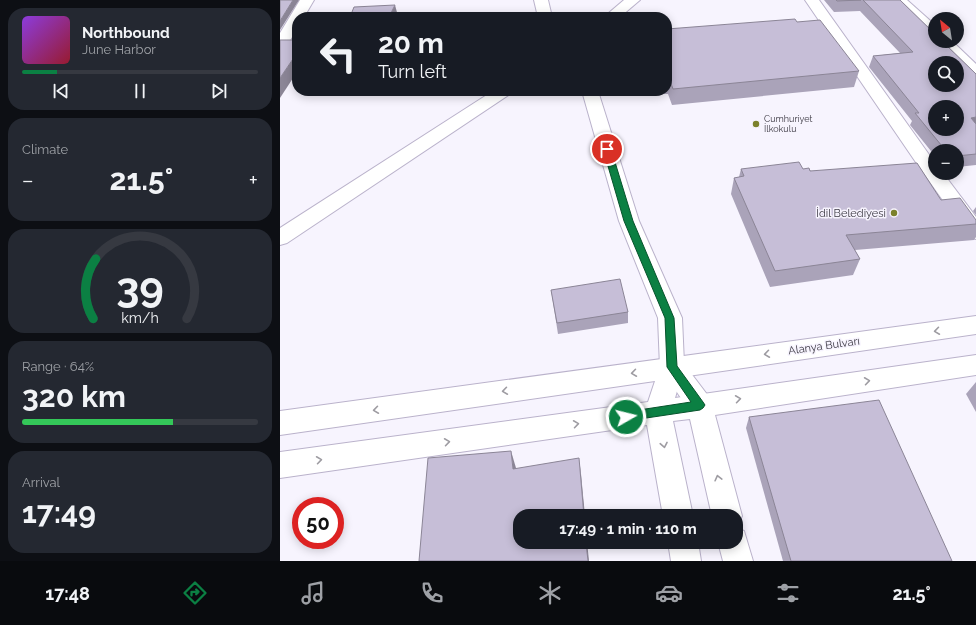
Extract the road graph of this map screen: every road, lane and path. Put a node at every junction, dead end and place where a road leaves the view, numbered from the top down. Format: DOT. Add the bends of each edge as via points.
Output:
graph roads {
  1 [pos="307,0"];
  2 [pos="541,0"];
  3 [pos="633,0"];
  4 [pos="812,0"];
  5 [pos="899,0"];
  6 [pos="300,12"];
  7 [pos="545,12"];
  8 [pos="617,12"];
  9 [pos="928,27"];
  10 [pos="292,28"];
  11 [pos="287,39"];
  12 [pos="951,48"];
  13 [pos="956,53"];
  14 [pos="976,53"];
  15 [pos="976,72"];
  16 [pos="496,96"];
  17 [pos="592,96"];
  18 [pos="976,232"];
  19 [pos="280,238"];
  20 [pos="976,325"];
  21 [pos="976,365"];
  22 [pos="672,367"];
  23 [pos="700,405"];
  24 [pos="658,412"];
  25 [pos="280,423"];
  26 [pos="280,465"];
  27 [pos="677,509"];
  28 [pos="725,509"];
  29 [pos="684,549"];
  30 [pos="735,549"];
  31 [pos="686,561"];
  32 [pos="738,561"];
  1 -- 6 [label="street"];
  2 -- 7 [label="street"];
  3 -- 8 [label="street"];
  4 -- 18 [label="street"];
  5 -- 9 [label="street"];
  10 -- 11 [label="street"];
  12 -- 13 [label="street"];
  13 -- 14 [label="street"];
  13 -- 15 [label="street"];
  16 -- 19 [label="street"];
  17 -- 22 [label="street" via="629,221 670,318"];
  20 -- 22 [label="street, Alanya Bulvarı, one-way"];
  23 -- 21 [label="street, one-way"];
  22 -- 23 [label="street"];
  22 -- 24 [label="street"];
  22 -- 25 [label="street, Alanya Bulvarı, one-way"];
  23 -- 24 [label="street"];
  28 -- 23 [label="street, one-way"];
  26 -- 24 [label="street, one-way"];
  24 -- 27 [label="street, one-way"];
  29 -- 31 [label="street"];
  30 -- 32 [label="street"];
}
